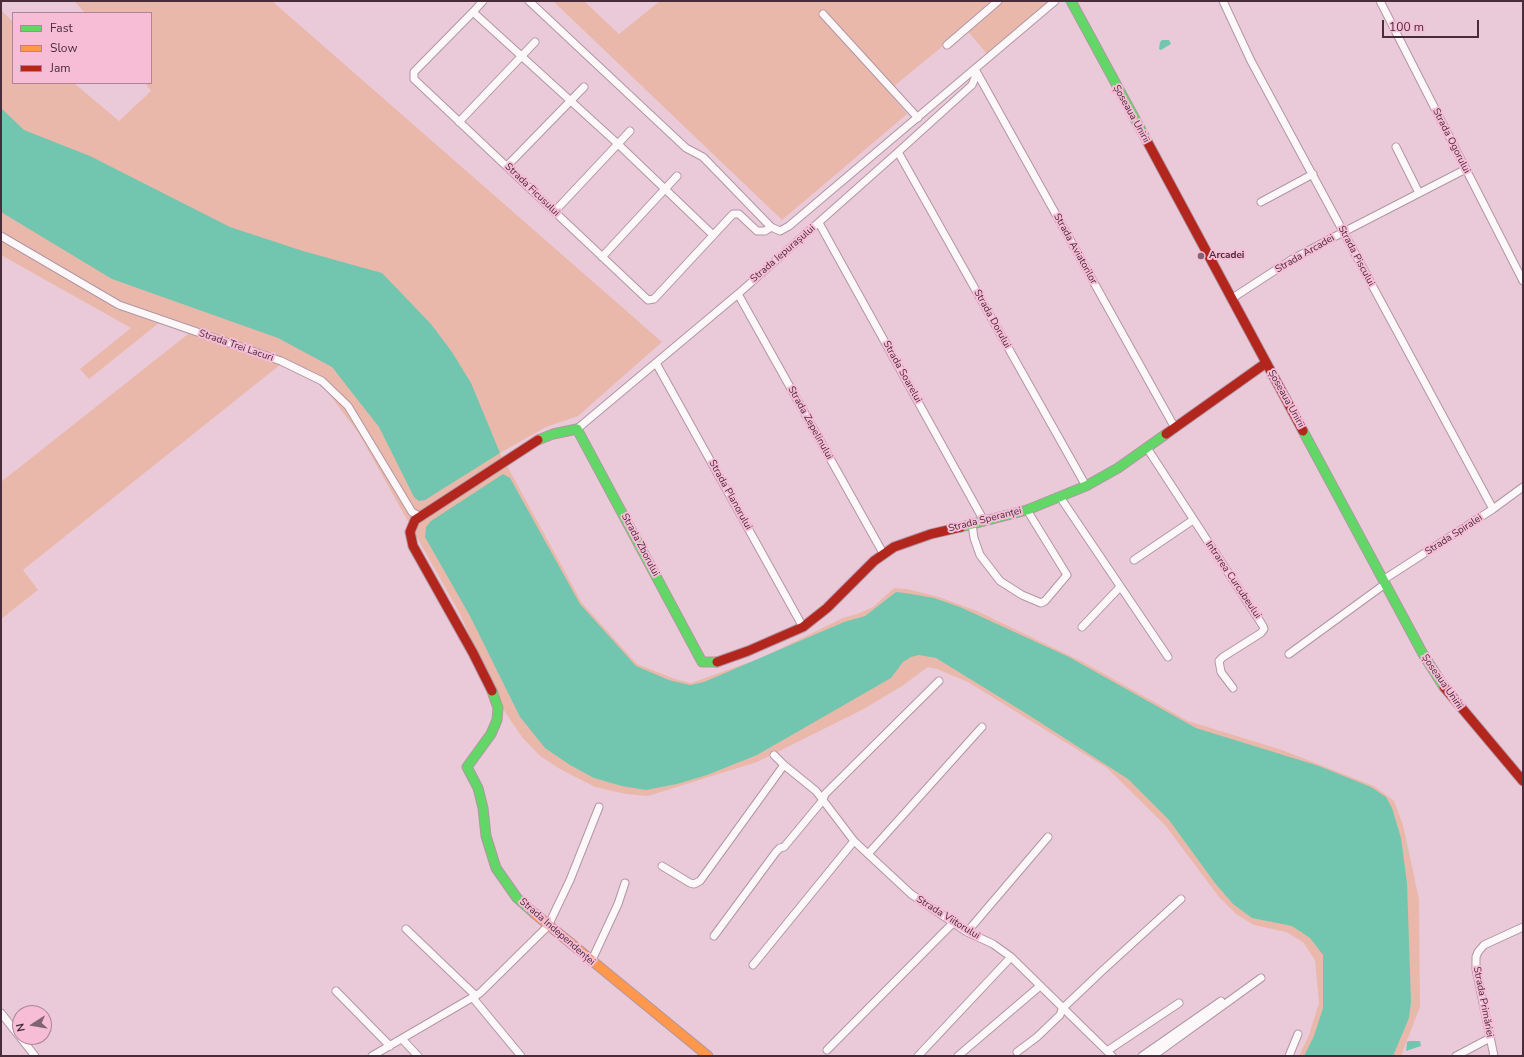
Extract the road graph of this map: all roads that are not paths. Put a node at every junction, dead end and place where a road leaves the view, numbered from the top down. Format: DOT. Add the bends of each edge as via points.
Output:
graph roads {
  1 [pos="483,1"];
  2 [pos="528,1"];
  3 [pos="998,1"];
  4 [pos="1055,1"];
  5 [pos="1071,1"];
  6 [pos="1223,1"];
  7 [pos="1380,1"];
  8 [pos="473,12"];
  9 [pos="822,14"];
  10 [pos="535,42"];
  11 [pos="947,45"];
  12 [pos="521,55"];
  13 [pos="975,70"];
  14 [pos="584,87"];
  15 [pos="571,100"];
  16 [pos="918,118"];
  17 [pos="459,122"];
  18 [pos="630,131"];
  19 [pos="618,144"];
  20 [pos="1396,147"];
  21 [pos="898,152"];
  22 [pos="507,166"];
  23 [pos="1466,169"];
  24 [pos="1313,174"];
  25 [pos="677,176"];
  26 [pos="665,190"];
  27 [pos="1419,193"];
  28 [pos="1261,202"];
  29 [pos="555,211"];
  30 [pos="820,223"];
  31 [pos="773,229"];
  32 [pos="1343,232"];
  33 [pos="713,235"];
  34 [pos="1,236"];
  35 [pos="602,257"];
  36 [pos="1523,281"];
  37 [pos="738,294"];
  38 [pos="1231,298"];
  39 [pos="656,363"];
  40 [pos="1266,363"];
  41 [pos="1175,428"];
  42 [pos="577,429"];
  43 [pos="1147,448"];
  44 [pos="1086,486"];
  45 [pos="1523,487"];
  46 [pos="1060,497"];
  47 [pos="1493,509"];
  48 [pos="1027,510"];
  49 [pos="419,516"];
  50 [pos="1193,520"];
  51 [pos="984,521"];
  52 [pos="972,524"];
  53 [pos="883,553"];
  54 [pos="1134,560"];
  55 [pos="1384,582"];
  56 [pos="1120,587"];
  57 [pos="1082,626"];
  58 [pos="803,627"];
  59 [pos="1289,654"];
  60 [pos="1168,657"];
  61 [pos="702,662"];
  62 [pos="939,681"];
  63 [pos="1233,688"];
  64 [pos="982,727"];
  65 [pos="774,755"];
  66 [pos="784,766"];
  67 [pos="1523,781"];
  68 [pos="823,800"];
  69 [pos="599,807"];
  70 [pos="1048,837"];
  71 [pos="854,841"];
  72 [pos="868,854"];
  73 [pos="662,866"];
  74 [pos="625,883"];
  75 [pos="1181,899"];
  76 [pos="953,923"];
  77 [pos="548,926"];
  78 [pos="1523,927"];
  79 [pos="406,929"];
  80 [pos="967,932"];
  81 [pos="714,936"];
  82 [pos="1011,957"];
  83 [pos="591,962"];
  84 [pos="753,965"];
  85 [pos="1261,978"];
  86 [pos="1040,986"];
  87 [pos="336,991"];
  88 [pos="475,997"];
  89 [pos="1221,1001"];
  90 [pos="1179,1003"];
  91 [pos="1062,1009"];
  92 [pos="1,1013"];
  93 [pos="1298,1034"];
  94 [pos="1490,1038"];
  95 [pos="402,1039"];
  96 [pos="390,1046"];
  97 [pos="827,1050"];
  98 [pos="1017,1052"];
  99 [pos="1109,1053"];
  100 [pos="35,1056"];
  101 [pos="372,1056"];
  102 [pos="418,1056"];
  103 [pos="521,1056"];
  104 [pos="708,1056"];
  105 [pos="918,1056"];
  106 [pos="958,1056"];
  107 [pos="1142,1056"];
  108 [pos="1154,1056"];
  109 [pos="1289,1056"];
  110 [pos="1456,1056"];
  111 [pos="1494,1056"];
  1 -- 8 [label="street, Strada Ficusului"];
  2 -- 31 [label="street" via="686,148 703,157"];
  3 -- 11 [label="street"];
  4 -- 13 [label="street, Strada Iepurașului"];
  5 -- 38 [label="street, Șoseaua Unirii"];
  6 -- 24 [label="street, Strada Piscului" via="1251,61"];
  7 -- 23 [label="street, Strada Ogorului"];
  8 -- 12 [label="street"];
  8 -- 17 [label="street, Strada Ficusului" via="413,74 415,80"];
  9 -- 16 [label="street"];
  10 -- 12 [label="street"];
  12 -- 15 [label="street"];
  12 -- 17 [label="street"];
  13 -- 16 [label="street, Strada Iepurașului"];
  13 -- 21 [label="street, Strada Iepurașului" via="976,78 972,85"];
  13 -- 41 [label="street, Strada Aviatorilor"];
  14 -- 15 [label="street"];
  15 -- 19 [label="street"];
  15 -- 22 [label="street"];
  16 -- 31 [label="street, Strada Iepurașului" via="784,230"];
  17 -- 22 [label="street, Strada Ficusului"];
  18 -- 19 [label="street"];
  19 -- 26 [label="street"];
  19 -- 29 [label="street"];
  20 -- 27 [label="street"];
  21 -- 30 [label="street, Strada Iepurașului"];
  21 -- 44 [label="street, Strada Dorului"];
  22 -- 29 [label="street, Strada Ficusului"];
  23 -- 27 [label="street, Strada Arcadei"];
  23 -- 36 [label="street, Strada Ogorului"];
  24 -- 28 [label="street"];
  24 -- 32 [label="street, Strada Piscului"];
  25 -- 26 [label="street"];
  26 -- 33 [label="street"];
  26 -- 35 [label="street"];
  27 -- 32 [label="street, Strada Arcadei"];
  29 -- 35 [label="street, Strada Ficusului"];
  30 -- 37 [label="street, Strada Iepurașului"];
  30 -- 51 [label="street, Strada Soarelui"];
  31 -- 33 [label="street, Strada Ficusului" via="757,231 735,213"];
  32 -- 38 [label="street, Strada Arcadei" via="1291,260"];
  32 -- 47 [label="street, Strada Piscului"];
  33 -- 35 [label="street, Strada Ficusului" via="653,300 648,300"];
  34 -- 49 [label="street, Strada Trei Lacuri" via="119,305 281,361 322,382 348,406 412,512"];
  37 -- 39 [label="street, Strada Iepurașului"];
  37 -- 53 [label="street, Strada Zepelinului"];
  38 -- 40 [label="street, Șoseaua Unirii"];
  39 -- 42 [label="street, Strada Iepurașului"];
  39 -- 58 [label="street, Strada Planorului"];
  40 -- 41 [label="street, Strada Speranței"];
  40 -- 55 [label="street, Șoseaua Unirii"];
  41 -- 43 [label="street, Strada Speranței"];
  42 -- 49 [label="street" via="553,434 531,443"];
  42 -- 61 [label="street, Strada Zborului"];
  43 -- 44 [label="street, Strada Speranței"];
  43 -- 50 [label="street, Intrarea Curcubeului"];
  44 -- 46 [label="street, Strada Speranței"];
  45 -- 47 [label="street, Strada Spiralei"];
  46 -- 48 [label="street, Strada Speranței"];
  46 -- 56 [label="street"];
  47 -- 55 [label="street, Strada Spiralei"];
  48 -- 51 [label="street, Strada Speranței"];
  48 -- 52 [label="street" via="1067,575 1041,603 1000,581 980,555"];
  49 -- 77 [label="street, Strada Independenței" via="410,532 413,546 473,653 498,708 497,720 491,734 467,767 479,792 486,836 496,868 507,887"];
  50 -- 54 [label="street"];
  50 -- 63 [label="street, Intrarea Curcubeului" via="1264,629 1219,661 1221,672"];
  51 -- 52 [label="street, Strada Speranței"];
  52 -- 53 [label="street, Strada Speranței" via="906,542"];
  53 -- 58 [label="street, Strada Speranței" via="828,608"];
  55 -- 59 [label="street, Strada Spiralei"];
  55 -- 67 [label="street, Șoseaua Unirii" via="1441,683"];
  56 -- 57 [label="street"];
  56 -- 60 [label="street"];
  58 -- 61 [label="street, Strada Speranței" via="724,660"];
  62 -- 68 [label="street" via="825,794"];
  64 -- 72 [label="street"];
  65 -- 66 [label="street, Strada Viitorului"];
  66 -- 68 [label="street, Strada Viitorului" via="809,785"];
  66 -- 73 [label="street" via="700,881 690,883"];
  68 -- 71 [label="street, Strada Viitorului"];
  68 -- 81 [label="street" via="784,847 776,852"];
  69 -- 77 [label="street" via="570,880"];
  70 -- 80 [label="street"];
  71 -- 72 [label="street, Strada Viitorului"];
  71 -- 84 [label="street"];
  72 -- 76 [label="street, Strada Viitorului" via="911,894"];
  74 -- 83 [label="street"];
  75 -- 91 [label="street"];
  76 -- 80 [label="street, Strada Viitorului"];
  76 -- 97 [label="street"];
  77 -- 83 [label="street, Strada Independenței"];
  77 -- 88 [label="street"];
  78 -- 94 [label="street, Strada Primăriei" via="1484,945 1476,957"];
  79 -- 88 [label="street"];
  80 -- 82 [label="street, Strada Viitorului" via="1003,950"];
  82 -- 86 [label="street, Strada Viitorului"];
  82 -- 105 [label="street"];
  83 -- 104 [label="street, Strada Independenței"];
  85 -- 108 [label="street"];
  86 -- 91 [label="street, Strada Viitorului"];
  86 -- 106 [label="street"];
  87 -- 96 [label="street"];
  88 -- 95 [label="street"];
  88 -- 103 [label="street"];
  89 -- 107 [label="street"];
  90 -- 99 [label="street"];
  91 -- 98 [label="street" via="1060,1015 1037,1037"];
  91 -- 99 [label="street, Strada Viitorului"];
  92 -- 100 [label="street"];
  93 -- 109 [label="street"];
  94 -- 110 [label="street"];
  94 -- 111 [label="street, Strada Primăriei"];
  95 -- 96 [label="street"];
  95 -- 102 [label="street"];
  96 -- 101 [label="street"];
}
